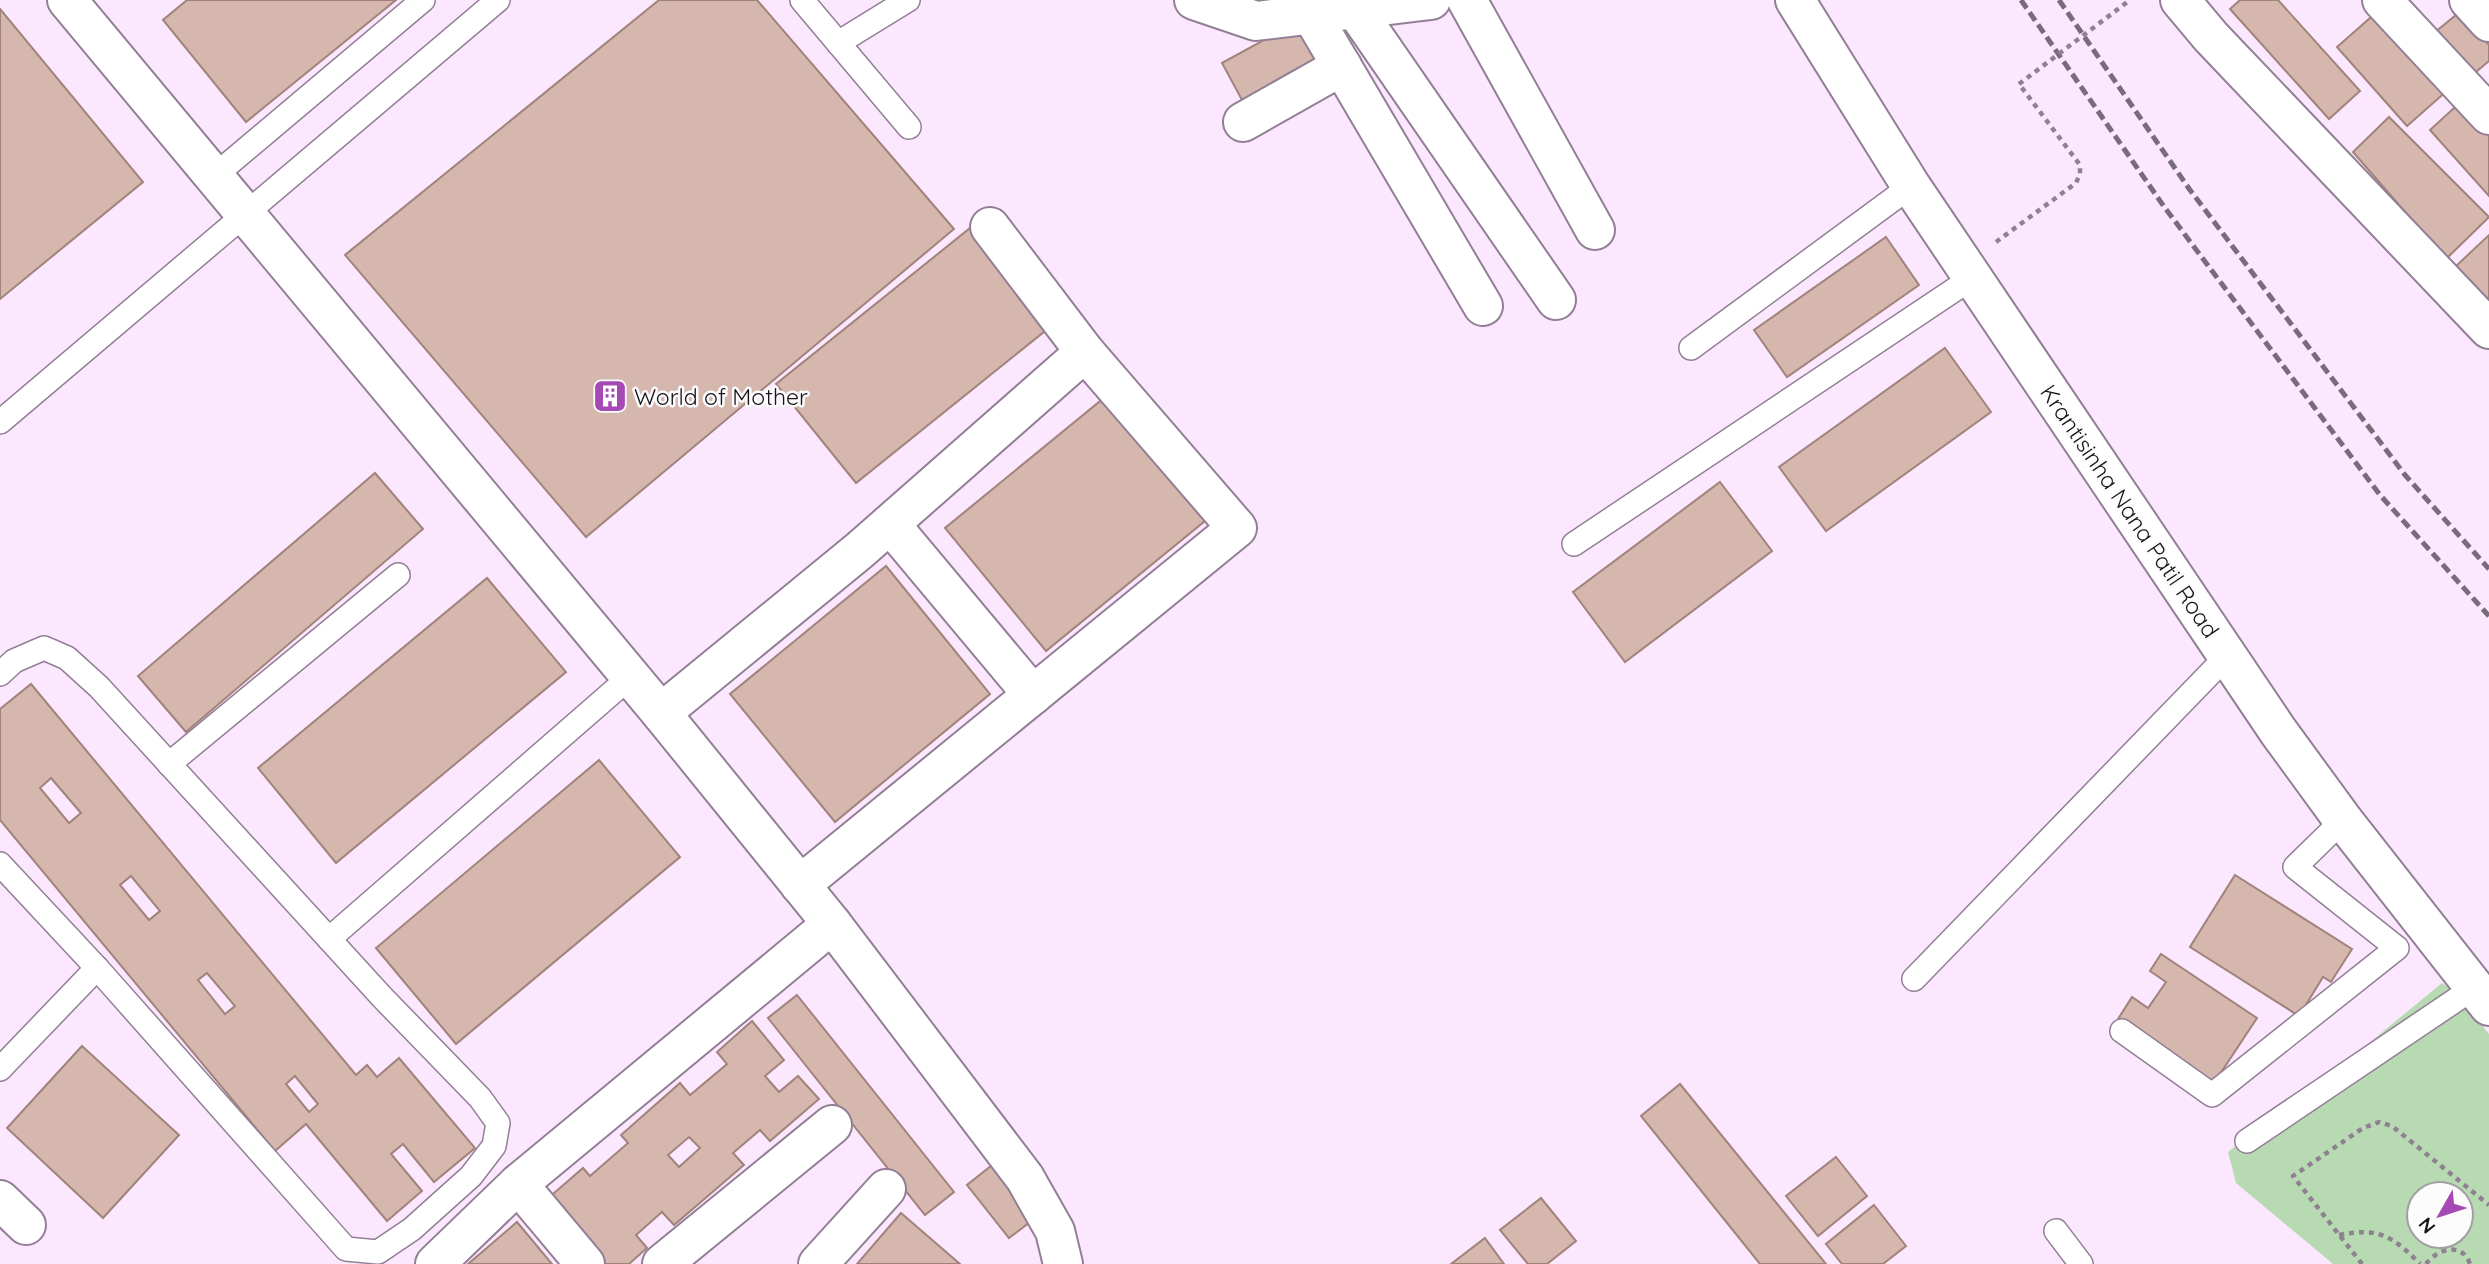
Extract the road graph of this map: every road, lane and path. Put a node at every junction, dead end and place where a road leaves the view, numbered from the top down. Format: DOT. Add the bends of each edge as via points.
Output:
graph roads {
  1 [pos="67,0"];
  2 [pos="423,0"];
  3 [pos="498,0"];
  4 [pos="802,0"];
  5 [pos="908,0"];
  6 [pos="1194,0"];
  7 [pos="1431,0"];
  8 [pos="1467,0"];
  9 [pos="1795,0"];
  10 [pos="2130,0"];
  11 [pos="2180,0"];
  12 [pos="2382,0"];
  13 [pos="2469,0"];
  14 [pos="1355,9"];
  15 [pos="1311,15"];
  16 [pos="2489,22"];
  17 [pos="838,43"];
  18 [pos="1342,66"];
  19 [pos="2489,115"];
  20 [pos="1243,122"];
  21 [pos="909,127"];
  22 [pos="213,177"];
  23 [pos="1911,186"];
  24 [pos="245,216"];
  25 [pos="990,227"];
  26 [pos="1595,230"];
  27 [pos="1968,271"];
  28 [pos="1556,300"];
  29 [pos="1483,306"];
  30 [pos="2489,329"];
  31 [pos="1691,348"];
  32 [pos="1085,352"];
  33 [pos="0,422"];
  34 [pos="890,524"];
  35 [pos="1574,544"];
  36 [pos="398,575"];
  37 [pos="2228,655"];
  38 [pos="0,674"];
  39 [pos="630,677"];
  40 [pos="1034,695"];
  41 [pos="661,713"];
  42 [pos="169,764"];
  43 [pos="2343,820"];
  44 [pos="0,864"];
  45 [pos="800,885"];
  46 [pos="832,924"];
  47 [pos="329,939"];
  48 [pos="97,968"];
  49 [pos="1914,979"];
  50 [pos="2482,996"];
  51 [pos="2122,1031"];
  52 [pos="0,1069"];
  53 [pos="832,1125"];
  54 [pos="2247,1141"];
  55 [pos="518,1184"];
  56 [pos="886,1189"];
  57 [pos="2489,1205"];
  58 [pos="2056,1231"];
  59 [pos="2339,1235"];
  60 [pos="435,1264"];
  61 [pos="584,1264"];
  62 [pos="662,1264"];
  63 [pos="818,1264"];
  64 [pos="1063,1264"];
  65 [pos="2081,1264"];
  66 [pos="2362,1264"];
  67 [pos="2420,1264"];
  68 [pos="2426,1264"];
  69 [pos="2470,1264"];
  1 -- 22 [label="street"];
  2 -- 22 [label="lane"];
  3 -- 24 [label="lane"];
  4 -- 17 [label="lane"];
  5 -- 17 [label="lane"];
  6 -- 15 [label="street" via="1256,21"];
  7 -- 14 [label="street"];
  8 -- 26 [label="street"];
  9 -- 23 [label="street, Krantisinha Nana Patil Road"];
  10 -- 27 [label="path, bridge" via="2019,85 2080,165 2081,174 2076,183"];
  11 -- 30 [label="street"];
  12 -- 19 [label="street"];
  13 -- 16 [label="street"];
  14 -- 15 [label="street"];
  14 -- 28 [label="street"];
  15 -- 18 [label="street"];
  17 -- 21 [label="lane"];
  18 -- 20 [label="street"];
  18 -- 29 [label="street"];
  22 -- 24 [label="street"];
  23 -- 27 [label="street, Krantisinha Nana Patil Road"];
  23 -- 31 [label="lane"];
  24 -- 33 [label="lane"];
  24 -- 39 [label="street"];
  25 -- 32 [label="street"];
  27 -- 35 [label="lane"];
  27 -- 37 [label="street, Krantisinha Nana Patil Road"];
  32 -- 34 [label="street"];
  32 -- 40 [label="street" via="1237,528"];
  34 -- 40 [label="street"];
  34 -- 41 [label="street"];
  36 -- 42 [label="lane"];
  37 -- 43 [label="street, Krantisinha Nana Patil Road"];
  37 -- 49 [label="lane"];
  38 -- 42 [label="lane" via="14,661 44,648 67,658"];
  39 -- 41 [label="street"];
  39 -- 47 [label="lane"];
  40 -- 45 [label="street"];
  41 -- 45 [label="street"];
  42 -- 47 [label="lane"];
  43 -- 50 [label="street, Krantisinha Nana Patil Road"];
  43 -- 51 [label="lane" via="2295,867 2397,948 2212,1095"];
  44 -- 48 [label="lane"];
  45 -- 46 [label="street"];
  46 -- 55 [label="street"];
  46 -- 64 [label="street" via="1024,1178 1055,1231"];
  47 -- 48 [label="lane" via="480,1098 498,1123 494,1146 471,1176 412,1229 378,1252 346,1249"];
  48 -- 52 [label="lane"];
  50 -- 54 [label="lane"];
  53 -- 62 [label="street"];
  55 -- 60 [label="street"];
  55 -- 61 [label="street"];
  56 -- 63 [label="street"];
  57 -- 59 [label="path" via="2392,1126 2379,1122 2293,1176"];
  58 -- 65 [label="lane"];
  59 -- 66 [label="path"];
  59 -- 67 [label="path" via="2357,1231 2387,1236"];
  68 -- 69 [label="path" via="2450,1249 2459,1250"];
}
